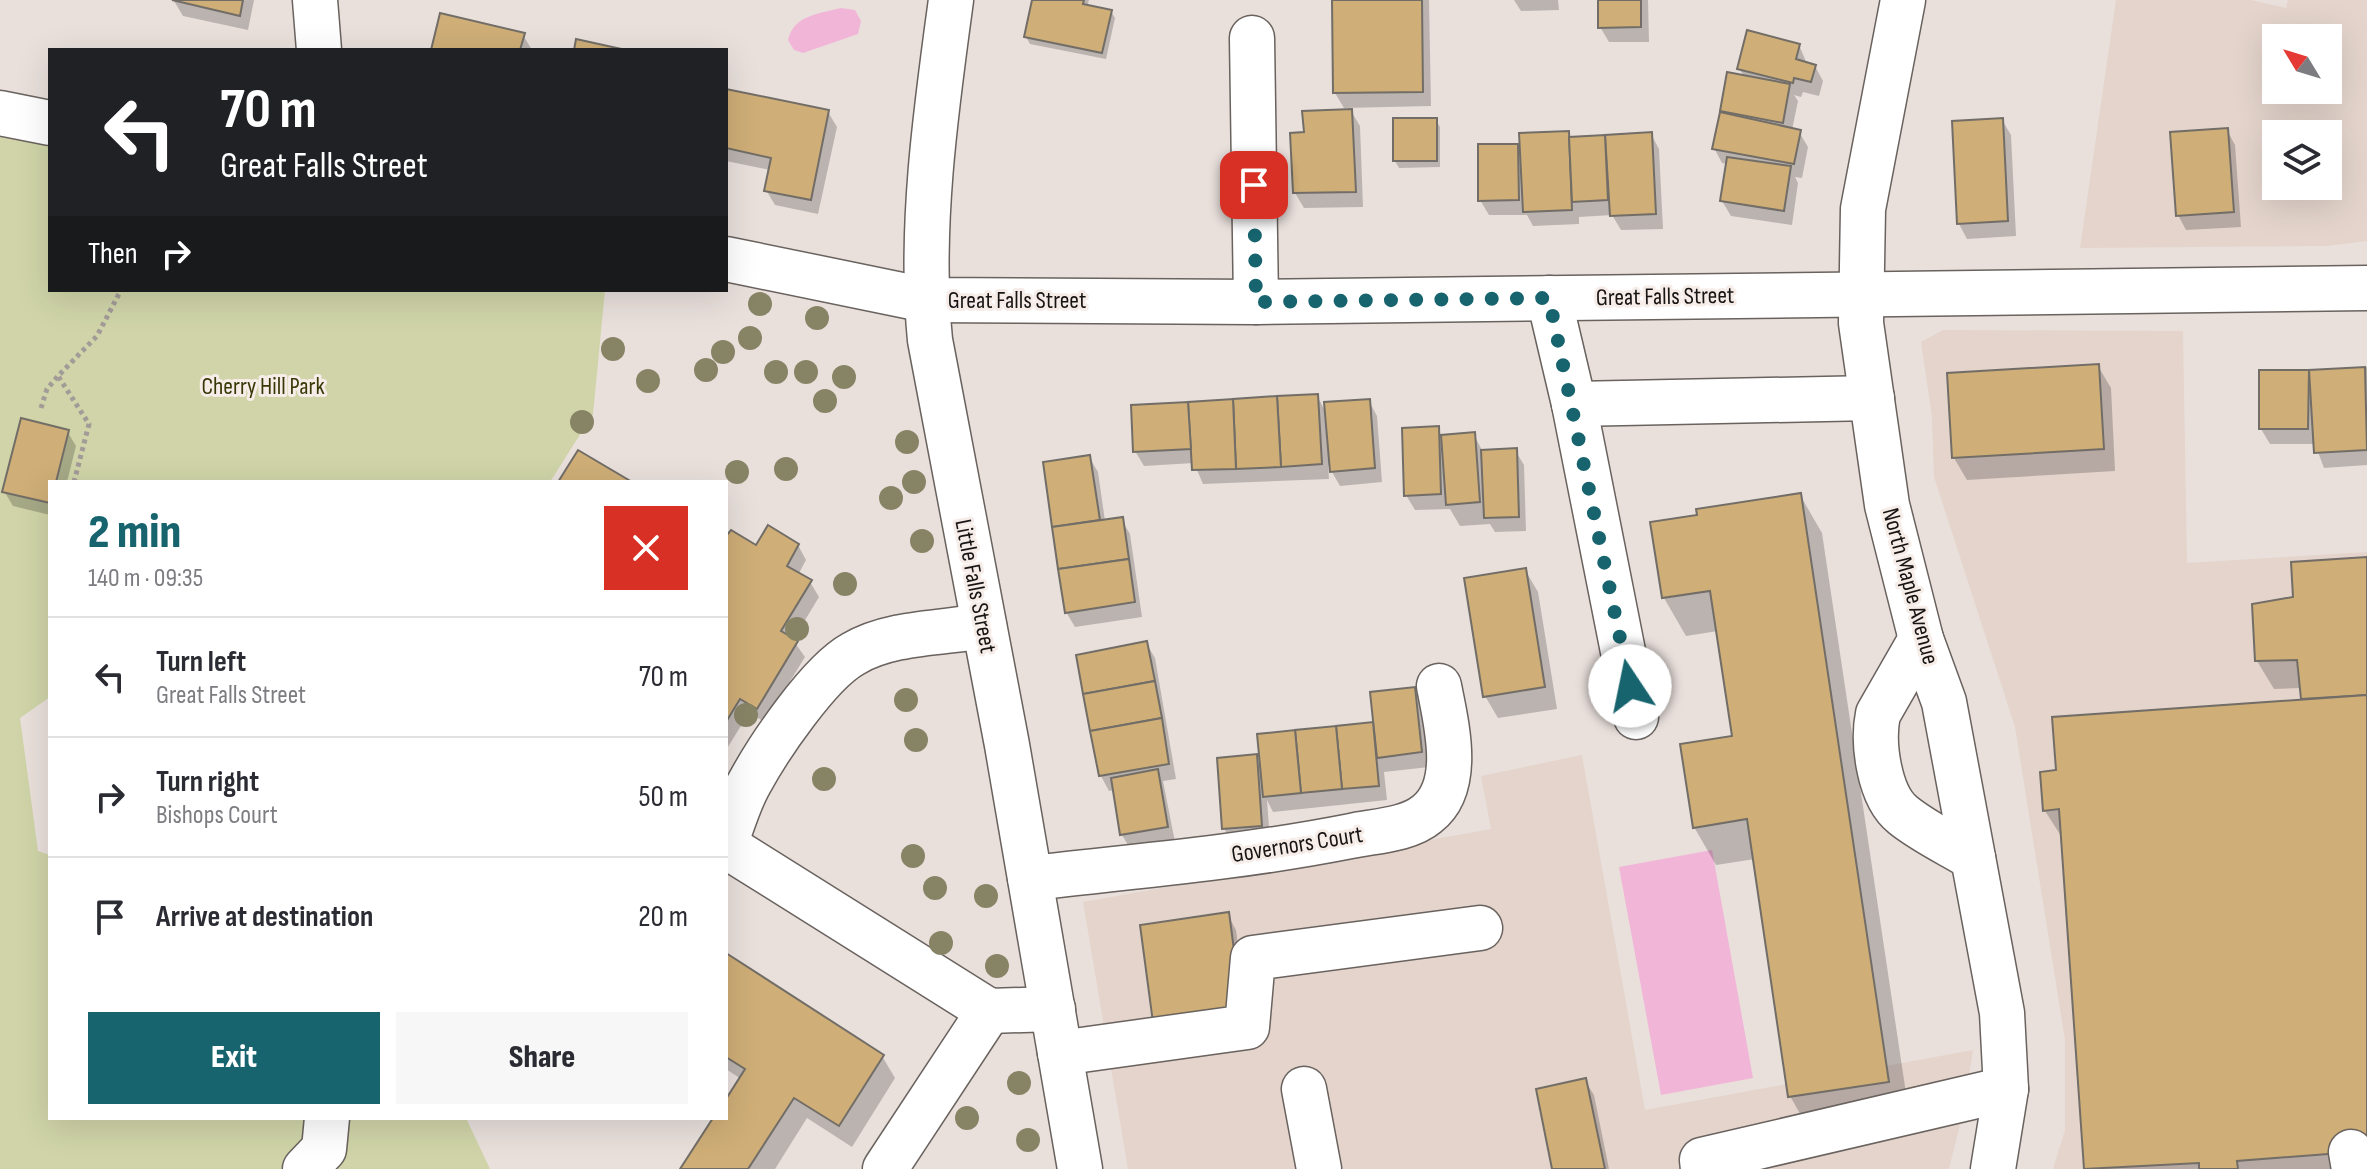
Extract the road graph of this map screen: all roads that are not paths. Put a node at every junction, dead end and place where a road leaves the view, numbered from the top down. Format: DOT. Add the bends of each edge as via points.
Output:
graph roads {
  1 [pos="315,0"];
  2 [pos="951,0"];
  3 [pos="1903,0"];
  4 [pos="1252,38"];
  5 [pos="319,48"];
  6 [pos="0,113"];
  7 [pos="48,123"];
  8 [pos="728,259"];
  9 [pos="2367,288"];
  10 [pos="1860,294"];
  11 [pos="1549,298"];
  12 [pos="926,300"];
  13 [pos="1256,302"];
  14 [pos="1872,398"];
  15 [pos="1574,404"];
  16 [pos="984,626"];
  17 [pos="1921,639"];
  18 [pos="1439,686"];
  19 [pos="1636,717"];
  20 [pos="728,836"];
  21 [pos="728,841"];
  22 [pos="1973,858"];
  23 [pos="1030,878"];
  24 [pos="1480,928"];
  25 [pos="1053,1009"];
  26 [pos="989,1011"];
  27 [pos="1060,1053"];
  28 [pos="1304,1089"];
  29 [pos="2006,1089"];
  30 [pos="327,1120"];
  31 [pos="305,1169"];
  32 [pos="885,1169"];
  33 [pos="1080,1169"];
  34 [pos="1319,1169"];
  35 [pos="1703,1169"];
  36 [pos="1993,1169"];
  1 -- 5 [label="street"];
  2 -- 12 [label="street, Little Falls Street" via="936,113"];
  3 -- 10 [label="street, North Maple Avenue" via="1863,209"];
  4 -- 13 [label="street"];
  6 -- 7 [label="street"];
  8 -- 12 [label="street, Great Falls Street"];
  9 -- 10 [label="street, Great Falls Street"];
  10 -- 11 [label="street, Great Falls Street"];
  10 -- 14 [label="street, North Maple Avenue"];
  11 -- 13 [label="street, Great Falls Street"];
  11 -- 15 [label="street"];
  12 -- 13 [label="street, Great Falls Street"];
  12 -- 16 [label="street, Little Falls Street" via="931,355"];
  14 -- 15 [label="street"];
  14 -- 17 [label="street, North Maple Avenue" via="1887,505"];
  15 -- 19 [label="street"];
  16 -- 20 [label="street" via="881,642 852,654 802,705 749,782"];
  16 -- 23 [label="street, Little Falls Street"];
  17 -- 22 [label="street, North Maple Avenue" via="1944,702"];
  17 -- 22 [label="street" via="1878,714 1879,760 1888,792 1903,815"];
  18 -- 23 [label="street, Governors Court" via="1450,760 1443,788 1428,814 1402,826 1277,851"];
  21 -- 26 [label="street" via="734,851"];
  22 -- 29 [label="street, North Maple Avenue" via="2002,1013"];
  23 -- 25 [label="street, Little Falls Street"];
  24 -- 27 [label="street" via="1253,958 1247,1027"];
  25 -- 26 [label="street"];
  25 -- 27 [label="street, Little Falls Street"];
  26 -- 32 [label="street"];
  27 -- 33 [label="street, Little Falls Street"];
  28 -- 34 [label="street"];
  29 -- 35 [label="street" via="1702,1160"];
  29 -- 36 [label="street, North Maple Avenue"];
  30 -- 31 [label="street" via="324,1149"];
}
